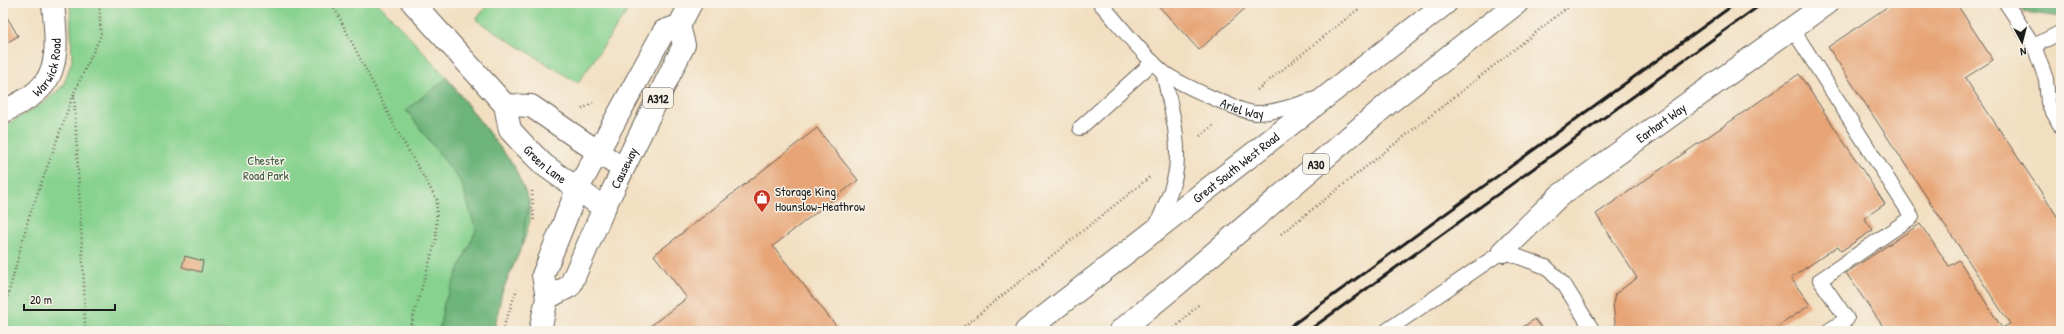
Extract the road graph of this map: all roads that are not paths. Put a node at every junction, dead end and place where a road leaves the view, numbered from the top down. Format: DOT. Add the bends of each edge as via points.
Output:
graph roads {
  1 [pos="53,3"];
  2 [pos="413,3"];
  3 [pos="691,3"];
  4 [pos="1100,3"];
  5 [pos="1446,3"];
  6 [pos="1517,3"];
  7 [pos="1827,3"];
  8 [pos="2006,3"];
  9 [pos="679,26"];
  10 [pos="1792,28"];
  11 [pos="2061,32"];
  12 [pos="2034,46"];
  13 [pos="1158,67"];
  14 [pos="1326,96"];
  15 [pos="505,105"];
  16 [pos="3,112"];
  17 [pos="2061,127"];
  18 [pos="1080,128"];
  19 [pos="597,152"];
  20 [pos="623,169"];
  21 [pos="577,190"];
  22 [pos="604,208"];
  23 [pos="1154,233"];
  24 [pos="1503,251"];
  25 [pos="547,298"];
  26 [pos="540,331"];
  27 [pos="1026,331"];
  28 [pos="1120,331"];
  29 [pos="1386,331"];
  30 [pos="1593,331"];
  31 [pos="1828,331"];
  1 -- 16 [label="main road, Warwick Road" via="55,57 51,74 44,85 32,95"];
  2 -- 15 [label="main road"];
  3 -- 9 [label="main road"];
  4 -- 13 [label="lane, Ariel Way"];
  5 -- 14 [label="main road, Great South West Road"];
  6 -- 28 [label="main road, A30" via="1390,102"];
  7 -- 10 [label="main road, Earhart Way"];
  8 -- 12 [label="lane"];
  9 -- 19 [label="main road, A312" via="664,31"];
  9 -- 20 [label="main road, Causeway / A312" via="684,45"];
  10 -- 24 [label="main road, Earhart Way" via="1559,196"];
  10 -- 31 [label="lane" via="1912,217 1820,280 1847,319"];
  11 -- 12 [label="lane"];
  12 -- 17 [label="lane" via="2046,79 2048,102"];
  13 -- 14 [label="lane, Ariel Way" via="1222,102 1256,113"];
  13 -- 18 [label="lane"];
  13 -- 23 [label="lane" via="1176,138 1176,155 1175,177"];
  14 -- 23 [label="main road, Great South West Road"];
  15 -- 19 [label="main road" via="531,106"];
  15 -- 21 [label="main road, Green Lane" via="510,130 544,165"];
  19 -- 20 [label="main road"];
  19 -- 21 [label="main road, A312"];
  20 -- 22 [label="main road, Causeway / A312"];
  21 -- 22 [label="main road, Green Lane"];
  21 -- 25 [label="main road" via="543,275"];
  22 -- 25 [label="main road, Causeway" via="570,286"];
  23 -- 27 [label="main road, Great South West Road"];
  24 -- 29 [label="lane, Earhart Way"];
  24 -- 30 [label="lane" via="1546,267 1564,286"];
  25 -- 26 [label="main road"];
}
